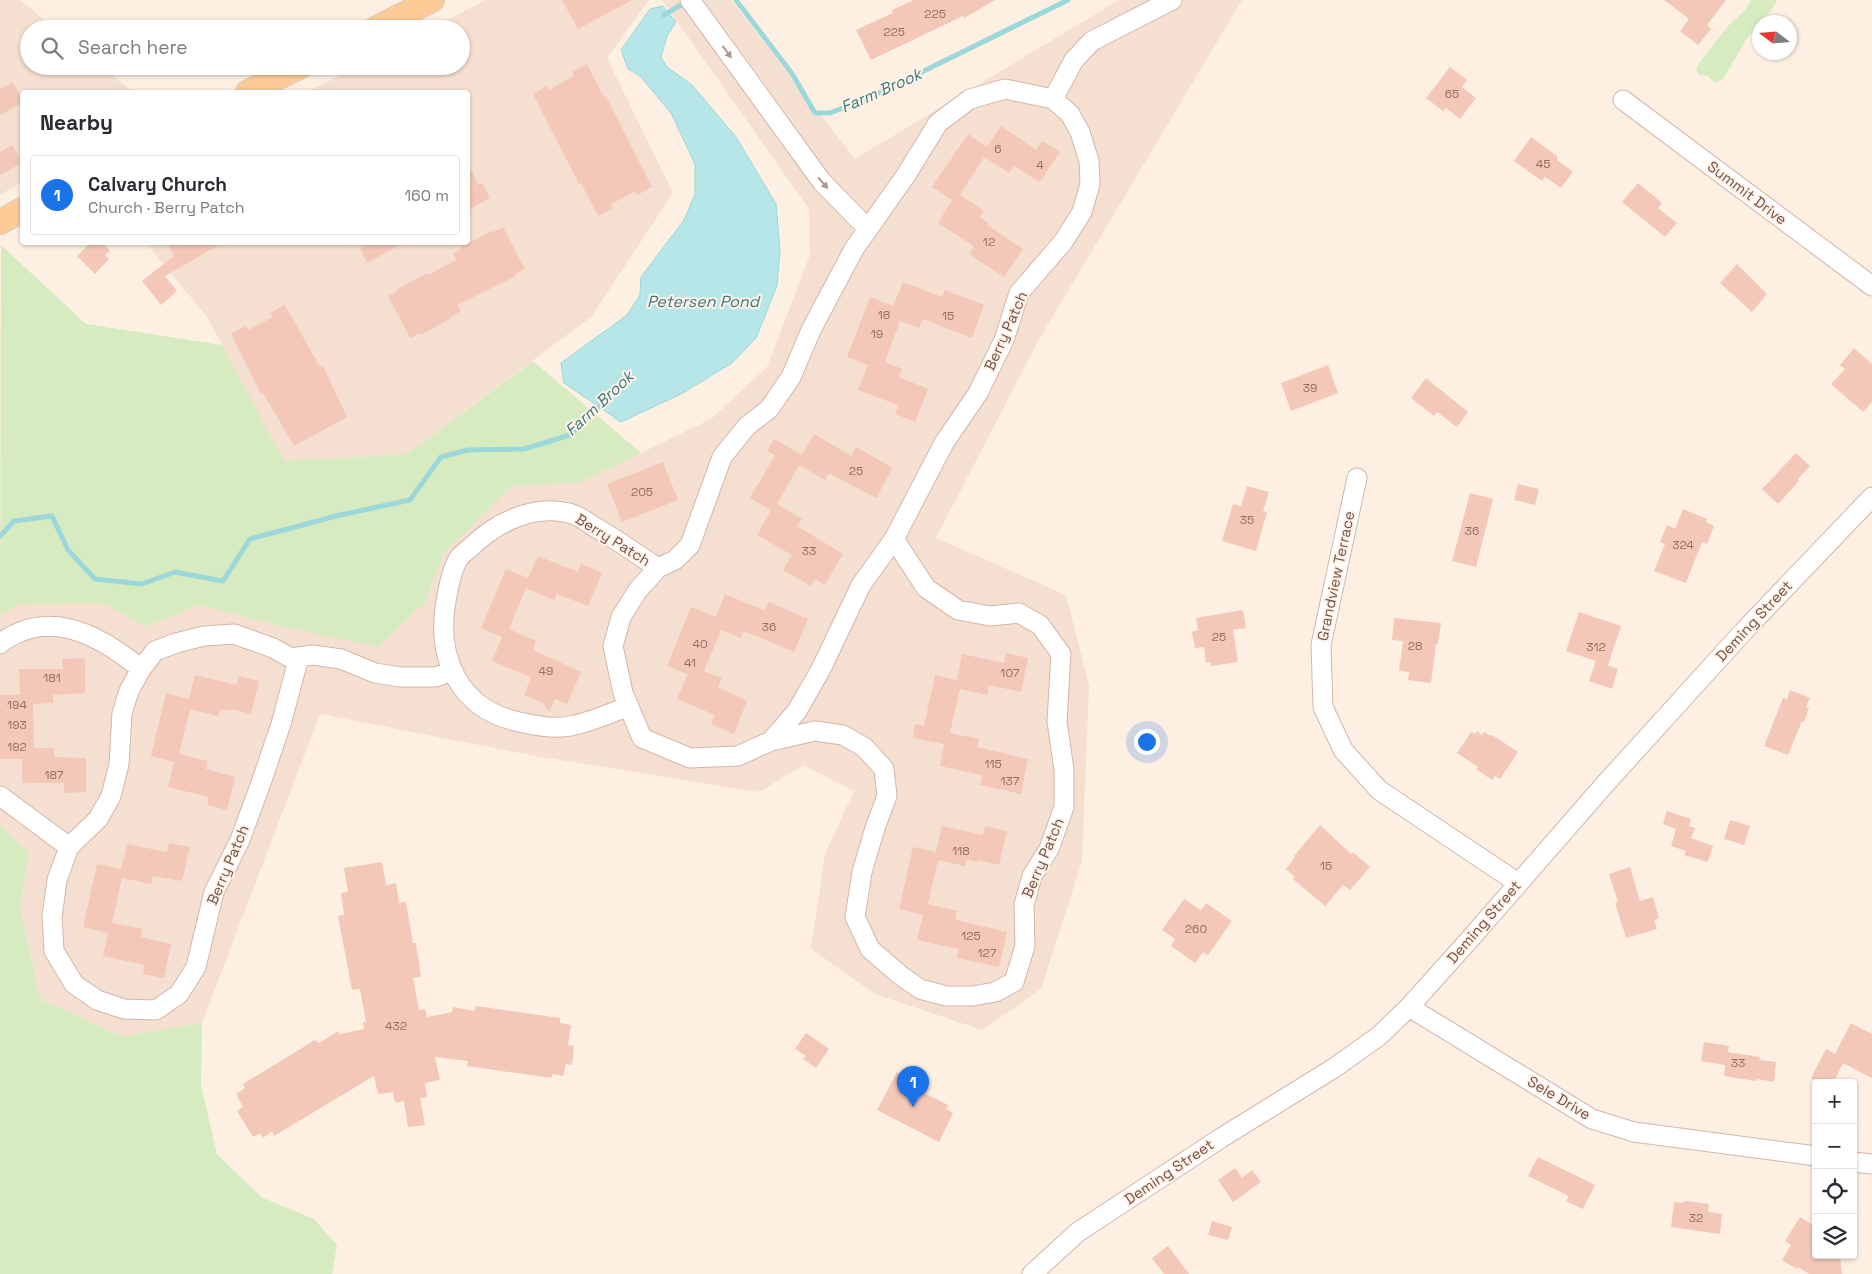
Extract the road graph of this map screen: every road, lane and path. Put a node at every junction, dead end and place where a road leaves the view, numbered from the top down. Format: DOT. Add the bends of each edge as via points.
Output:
graph roads {
  1 [pos="432,0"];
  2 [pos="1172,0"];
  3 [pos="694,6"];
  4 [pos="393,20"];
  5 [pos="283,75"];
  6 [pos="252,90"];
  7 [pos="1053,99"];
  8 [pos="1623,100"];
  9 [pos="20,211"];
  10 [pos="0,222"];
  11 [pos="868,229"];
  12 [pos="1872,286"];
  13 [pos="1358,478"];
  14 [pos="1872,497"];
  15 [pos="894,539"];
  16 [pos="658,568"];
  17 [pos="0,644"];
  18 [pos="299,657"];
  19 [pos="141,669"];
  20 [pos="453,671"];
  21 [pos="629,706"];
  22 [pos="770,741"];
  23 [pos="0,796"];
  24 [pos="69,847"];
  25 [pos="1518,883"];
  26 [pos="1409,1007"];
  27 [pos="1812,1155"];
  28 [pos="1857,1162"];
  29 [pos="1872,1164"];
  30 [pos="1032,1274"];
  1 -- 4 [label="main road"];
  2 -- 7 [label="street" via="1092,41 1074,60"];
  3 -- 11 [label="street, one-way" via="822,182"];
  5 -- 6 [label="main road"];
  7 -- 11 [label="street, Berry Patch" via="1005,89 970,99 938,124"];
  7 -- 15 [label="street, Berry Patch" via="1070,114 1080,132 1089,161 1090,184 1082,212 1063,242 1020,293 1004,340 978,393 944,443"];
  8 -- 12 [label="street, Summit Drive"];
  9 -- 10 [label="main road"];
  11 -- 16 [label="street, Berry Patch" via="815,322 791,377 769,409 747,426 722,457 690,546"];
  13 -- 25 [label="street, Grandview Terrace" via="1320,645 1323,707 1343,750 1379,790"];
  14 -- 25 [label="street, Deming Street" via="1743,632"];
  15 -- 22 [label="street, Berry Patch" via="861,585 821,669 796,711"];
  15 -- 22 [label="street, Berry Patch" via="926,588 958,610 990,616 1019,613 1040,625 1061,654 1057,721 1064,770 1064,807 1049,849 1032,876 1024,905 1025,946 1014,982 995,992 946,996 920,989 870,949 855,917 862,872 887,796 884,769 864,747 843,735 816,731"];
  16 -- 20 [label="street, Berry Patch" via="570,513 548,510 503,522 459,558 448,588 443,620 446,655"];
  16 -- 21 [label="street, Berry Patch" via="638,590 621,617 613,646"];
  17 -- 19 [label="street" via="30,628 76,630 118,650"];
  18 -- 19 [label="street, Berry Patch" via="291,658 234,634 204,636 155,651"];
  18 -- 20 [label="street, Berry Patch" via="341,658 375,673 400,677 435,677"];
  18 -- 24 [label="street, Berry Patch" via="282,724 259,789 240,840 214,892 196,967 178,994 156,1010 124,1009 97,1000 74,984 54,951 52,917 58,880"];
  19 -- 24 [label="street, Berry Patch" via="128,691 122,713 119,764 111,796 98,819"];
  20 -- 21 [label="street, Berry Patch" via="458,683 479,704 504,719 542,727 574,726"];
  21 -- 22 [label="street, Berry Patch" via="642,738 690,758 738,756"];
  23 -- 24 [label="street"];
  25 -- 26 [label="street, Deming Street"];
  26 -- 27 [label="street, Sele Drive" via="1592,1119 1634,1132"];
  26 -- 30 [label="street, Deming Street" via="1379,1036 1334,1068 1078,1232"];
  28 -- 29 [label="street"];
}
